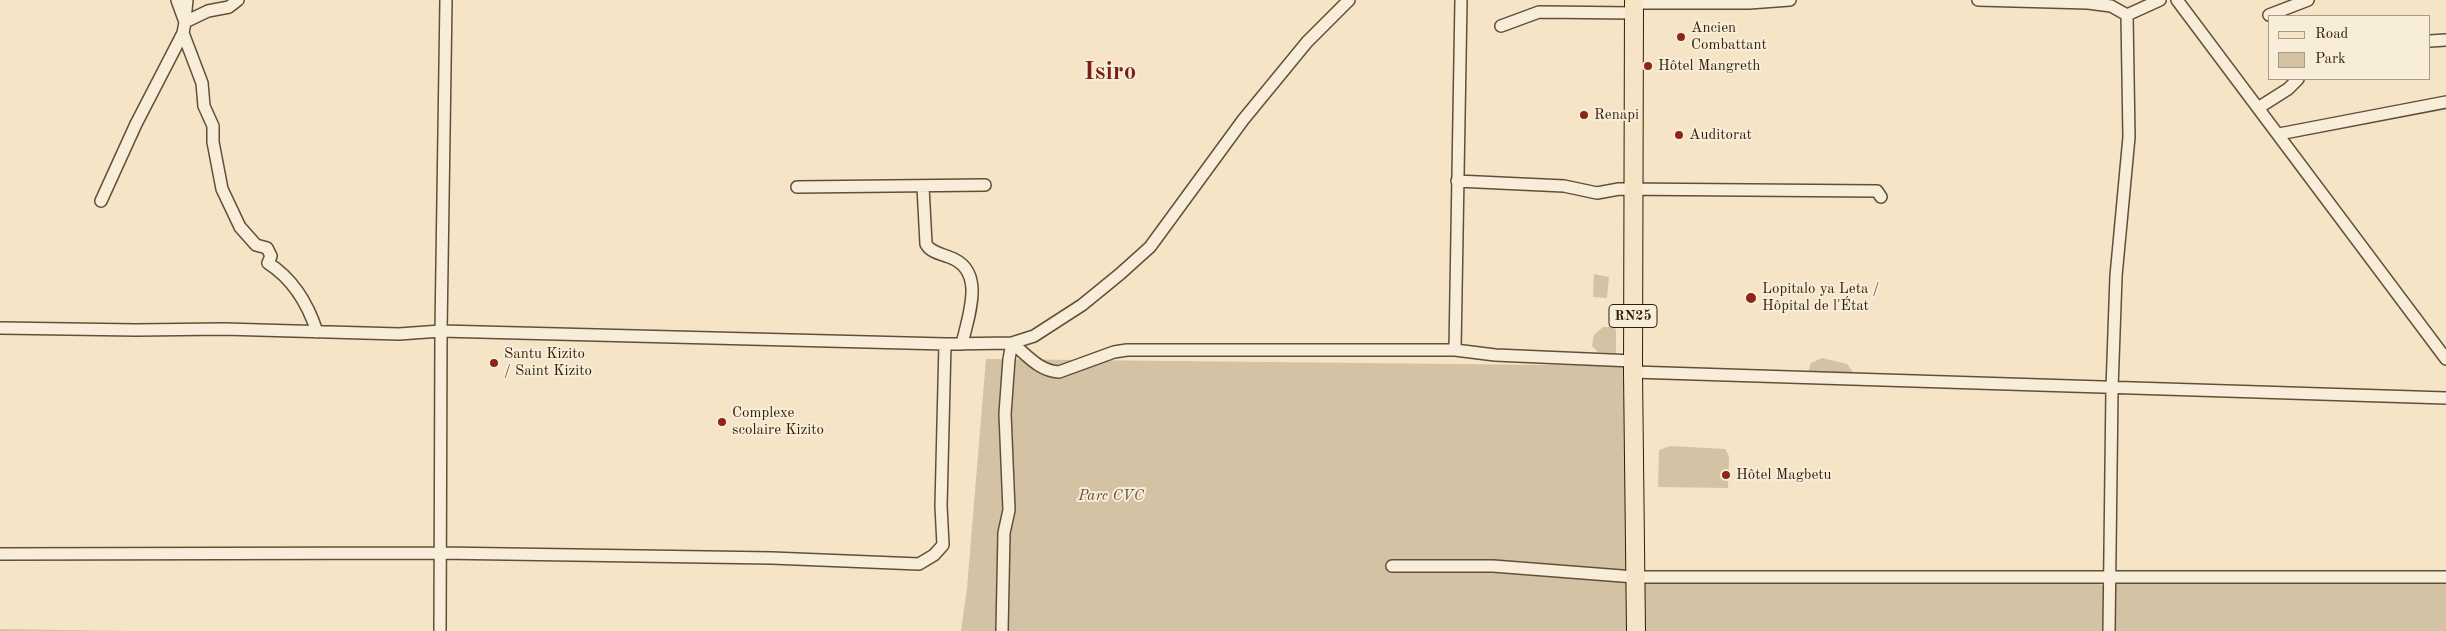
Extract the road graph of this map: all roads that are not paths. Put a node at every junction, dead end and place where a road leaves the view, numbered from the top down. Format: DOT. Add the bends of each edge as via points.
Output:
graph roads {
  1 [pos="177,0"];
  2 [pos="186,0"];
  3 [pos="238,0"];
  4 [pos="446,0"];
  5 [pos="1349,0"];
  6 [pos="1461,0"];
  7 [pos="1790,0"];
  8 [pos="1978,0"];
  9 [pos="2160,0"];
  10 [pos="2177,0"];
  11 [pos="2308,0"];
  12 [pos="1749,1"];
  13 [pos="1634,5"];
  14 [pos="2127,15"];
  15 [pos="2269,15"];
  16 [pos="1502,26"];
  17 [pos="184,27"];
  18 [pos="2446,40"];
  19 [pos="2431,41"];
  20 [pos="2297,80"];
  21 [pos="2446,102"];
  22 [pos="2258,108"];
  23 [pos="2279,134"];
  24 [pos="1458,181"];
  25 [pos="985,185"];
  26 [pos="924,187"];
  27 [pos="797,188"];
  28 [pos="1633,190"];
  29 [pos="1881,196"];
  30 [pos="101,201"];
  31 [pos="0,328"];
  32 [pos="441,331"];
  33 [pos="317,332"];
  34 [pos="1012,343"];
  35 [pos="945,344"];
  36 [pos="962,344"];
  37 [pos="1455,350"];
  38 [pos="2446,359"];
  39 [pos="1633,367"];
  40 [pos="2112,389"];
  41 [pos="2446,398"];
  42 [pos="440,553"];
  43 [pos="0,554"];
  44 [pos="1392,566"];
  45 [pos="1635,577"];
  46 [pos="2446,577"];
  47 [pos="2110,578"];
  48 [pos="440,631"];
  49 [pos="1002,631"];
  50 [pos="1636,631"];
  51 [pos="2109,631"];
  1 -- 17 [label="street"];
  2 -- 17 [label="street"];
  3 -- 17 [label="street" via="229,7 208,11"];
  4 -- 32 [label="street"];
  5 -- 34 [label="street" via="1306,42 1145,251 1062,319 1034,336"];
  6 -- 24 [label="street"];
  7 -- 12 [label="street"];
  8 -- 14 [label="street" via="2088,3 2111,6"];
  9 -- 14 [label="street"];
  10 -- 22 [label="street"];
  11 -- 15 [label="street"];
  12 -- 13 [label="street"];
  13 -- 16 [label="street" via="1539,12"];
  13 -- 28 [label="main road, RN25"];
  14 -- 40 [label="street" via="2129,137 2116,276"];
  17 -- 30 [label="street"];
  17 -- 33 [label="street" via="202,83 204,106 213,126 222,189 230,208 256,246 267,248 271,256 268,263 284,273 292,283 312,315"];
  18 -- 19 [label="street"];
  20 -- 22 [label="street"];
  21 -- 23 [label="street"];
  22 -- 23 [label="street"];
  23 -- 38 [label="street"];
  24 -- 28 [label="street" via="1564,186 1597,193"];
  24 -- 37 [label="street"];
  25 -- 26 [label="street"];
  26 -- 27 [label="street"];
  26 -- 36 [label="street" via="926,244 933,251 962,263 972,281 973,294"];
  28 -- 29 [label="street" via="1876,191"];
  28 -- 39 [label="main road, RN25"];
  31 -- 33 [label="street"];
  32 -- 33 [label="street" via="399,334"];
  32 -- 35 [label="street"];
  32 -- 42 [label="street"];
  34 -- 36 [label="street"];
  34 -- 37 [label="street" via="1038,365 1059,372 1127,350"];
  34 -- 49 [label="street" via="1005,414 1009,510 1004,533"];
  35 -- 36 [label="street"];
  35 -- 42 [label="street" via="942,545 934,555 918,564 772,558"];
  37 -- 39 [label="street"];
  39 -- 40 [label="street"];
  39 -- 45 [label="main road, RN25"];
  40 -- 41 [label="street"];
  40 -- 47 [label="street"];
  42 -- 43 [label="street"];
  42 -- 48 [label="street"];
  44 -- 45 [label="street" via="1493,566"];
  45 -- 47 [label="street"];
  45 -- 50 [label="main road, RN25"];
  46 -- 47 [label="street"];
  47 -- 51 [label="street"];
}
